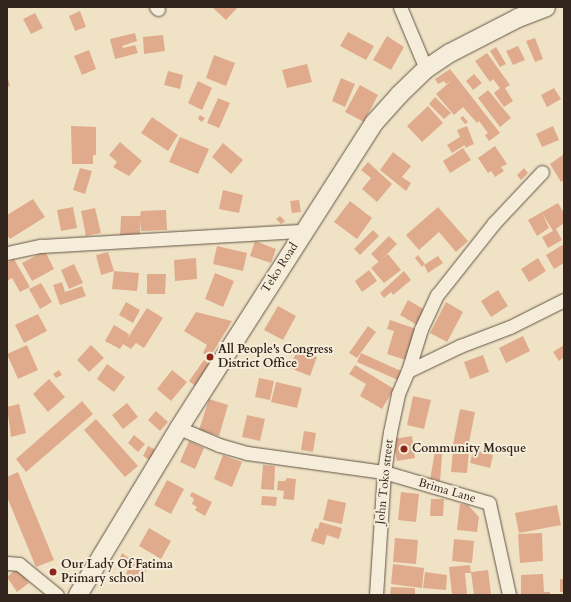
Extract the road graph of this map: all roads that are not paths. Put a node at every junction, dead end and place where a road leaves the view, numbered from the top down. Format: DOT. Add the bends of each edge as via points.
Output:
graph roads {
  1 [pos="400,7"];
  2 [pos="546,7"];
  3 [pos="426,69"];
  4 [pos="542,172"];
  5 [pos="304,231"];
  6 [pos="7,253"];
  7 [pos="564,300"];
  8 [pos="408,371"];
  9 [pos="178,428"];
  10 [pos="384,472"];
  11 [pos="7,563"];
  12 [pos="57,595"];
  13 [pos="78,595"];
  14 [pos="376,595"];
  15 [pos="509,595"];
  1 -- 3 [label="street"];
  2 -- 3 [label="street, Teko Road" via="518,18 450,53"];
  3 -- 5 [label="street, Teko Road" via="374,123"];
  4 -- 8 [label="street, John Toko street" via="494,223 437,295 421,329"];
  5 -- 6 [label="street" via="41,246"];
  5 -- 9 [label="street, Teko Road"];
  7 -- 8 [label="street" via="510,327 460,346"];
  8 -- 10 [label="street, John Toko street" via="398,394"];
  9 -- 10 [label="street" via="219,445 247,453"];
  9 -- 13 [label="street, Teko Road"];
  10 -- 14 [label="street, John Toko street"];
  10 -- 15 [label="street, Brima Lane" via="489,503"];
  11 -- 12 [label="street" via="20,564"];
}
